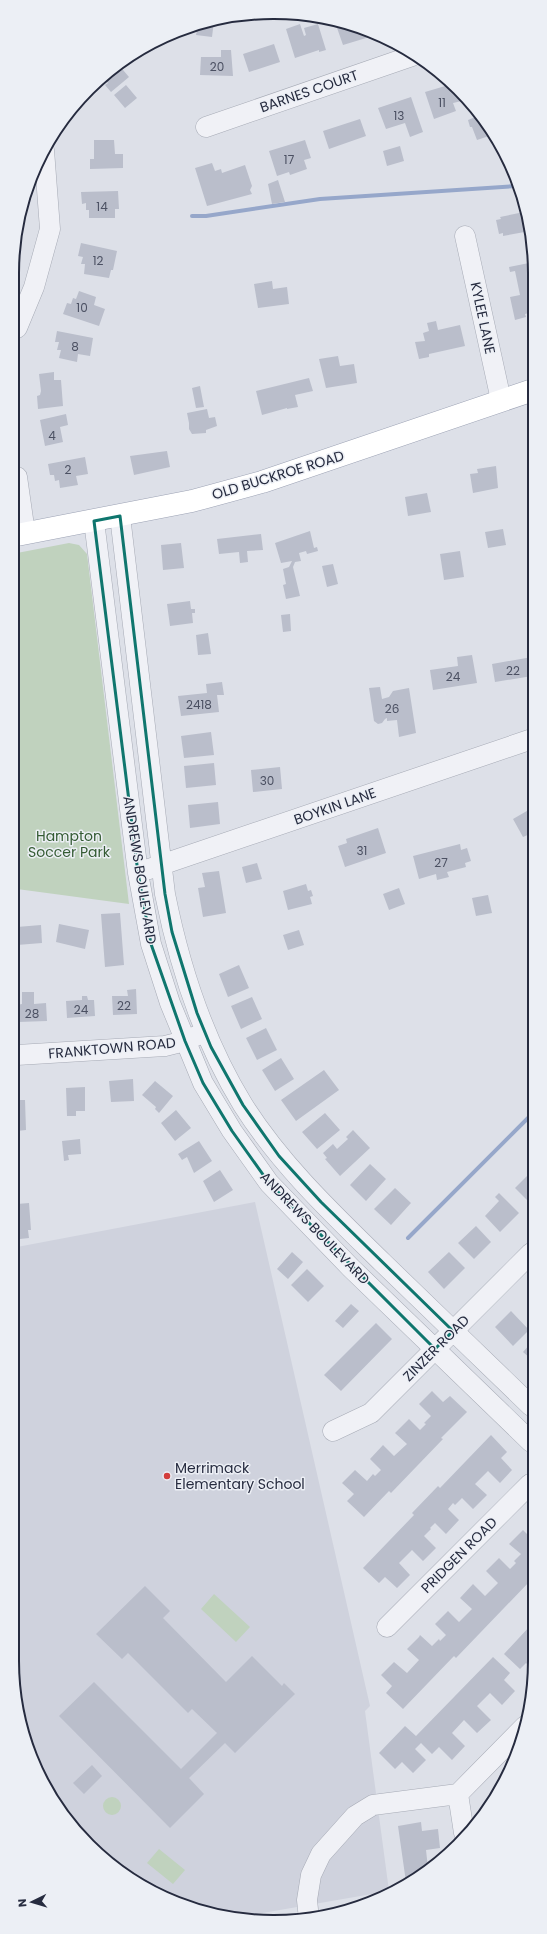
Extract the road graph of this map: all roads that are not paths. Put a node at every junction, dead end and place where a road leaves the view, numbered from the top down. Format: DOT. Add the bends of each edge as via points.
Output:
graph roads {
  1 [pos="408,57"];
  2 [pos="206,127"];
  3 [pos="45,161"];
  4 [pos="465,236"];
  5 [pos="19,323"];
  6 [pos="528,391"];
  7 [pos="500,400"];
  8 [pos="19,506"];
  9 [pos="120,516"];
  10 [pos="94,521"];
  11 [pos="21,534"];
  12 [pos="528,740"];
  13 [pos="161,866"];
  14 [pos="138,873"];
  15 [pos="205,1032"];
  16 [pos="185,1042"];
  17 [pos="19,1055"];
  18 [pos="528,1256"];
  19 [pos="453,1331"];
  20 [pos="435,1349"];
  21 [pos="528,1403"];
  22 [pos="333,1432"];
  23 [pos="528,1440"];
  24 [pos="528,1486"];
  25 [pos="387,1627"];
  26 [pos="517,1734"];
  27 [pos="458,1794"];
  28 [pos="464,1829"];
  29 [pos="308,1913"];
  1 -- 2 [label="street, BARNES COURT"];
  3 -- 5 [label="street" via="50,229 34,286"];
  4 -- 7 [label="street, KYLEE LANE"];
  6 -- 7 [label="main road, OLD BUCKROE ROAD"];
  7 -- 9 [label="main road, OLD BUCKROE ROAD" via="262,482 192,501"];
  8 -- 11 [label="street"];
  9 -- 10 [label="main road, OLD BUCKROE ROAD"];
  9 -- 13 [label="street, ANDREWS BOULEVARD"];
  10 -- 11 [label="main road, OLD BUCKROE ROAD"];
  10 -- 14 [label="street, ANDREWS BOULEVARD"];
  12 -- 13 [label="street, BOYKIN LANE"];
  13 -- 14 [label="street, BOYKIN LANE"];
  13 -- 15 [label="street, ANDREWS BOULEVARD" via="172,932"];
  14 -- 16 [label="street, ANDREWS BOULEVARD" via="151,944"];
  15 -- 16 [label="street, FRANKTOWN ROAD"];
  15 -- 19 [label="street, ANDREWS BOULEVARD" via="243,1105 279,1156 321,1202"];
  16 -- 17 [label="street, FRANKTOWN ROAD" via="165,1046"];
  16 -- 20 [label="street, ANDREWS BOULEVARD" via="203,1083 232,1131 269,1183 351,1268"];
  18 -- 19 [label="street, ZINZER ROAD"];
  19 -- 20 [label="street, ZINZER ROAD"];
  19 -- 21 [label="street, ANDREWS BOULEVARD"];
  20 -- 22 [label="street, ZINZER ROAD" via="371,1413"];
  20 -- 23 [label="street, ANDREWS BOULEVARD"];
  24 -- 25 [label="street, PRIDGEN ROAD"];
  26 -- 27 [label="street"];
  27 -- 28 [label="street"];
  27 -- 29 [label="street" via="372,1805 355,1816 321,1854 311,1875 307,1900"];
}
